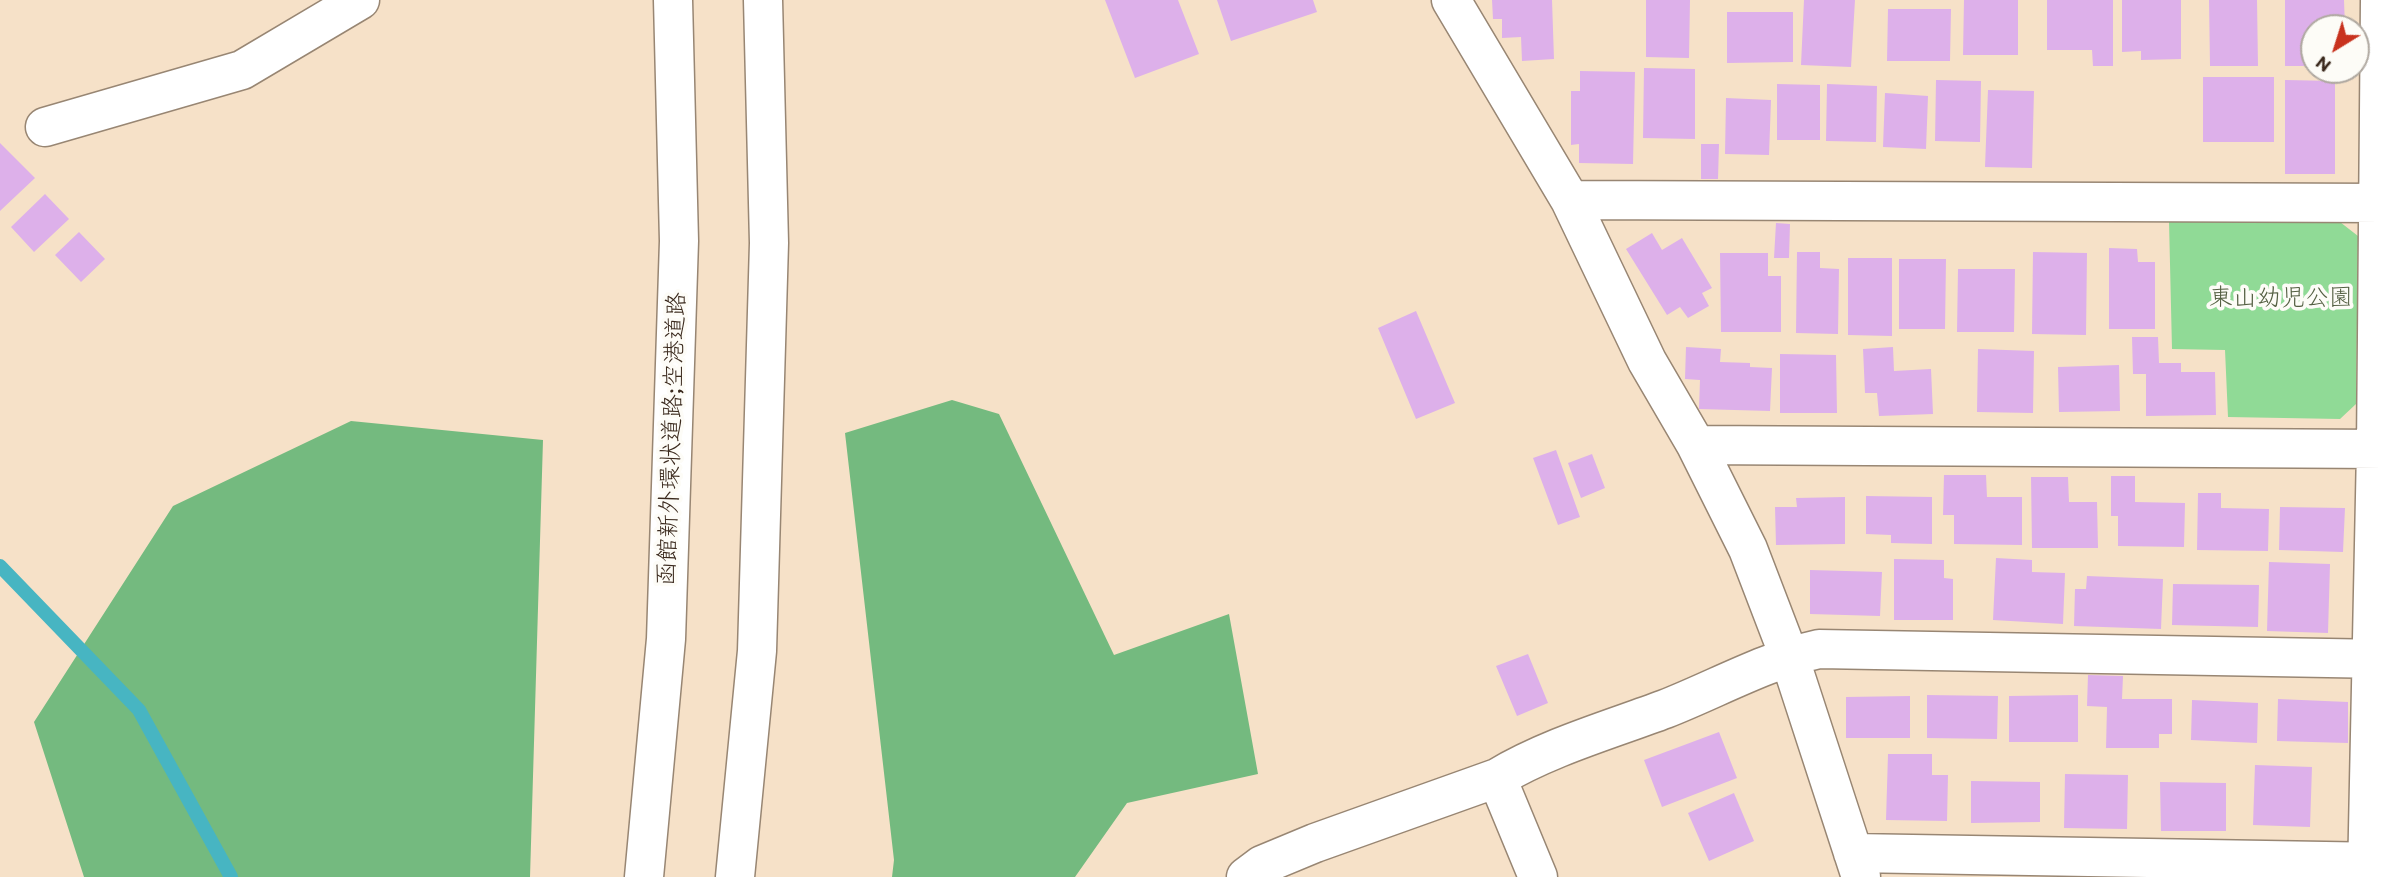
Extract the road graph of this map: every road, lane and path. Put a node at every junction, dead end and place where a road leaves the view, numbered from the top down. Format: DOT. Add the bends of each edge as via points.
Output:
graph roads {
  1 [pos="360,0"];
  2 [pos="673,0"];
  3 [pos="763,0"];
  4 [pos="1451,0"];
  5 [pos="2380,0"];
  6 [pos="45,127"];
  7 [pos="1570,200"];
  8 [pos="2381,203"];
  9 [pos="1696,445"];
  10 [pos="2380,449"];
  11 [pos="1789,656"];
  12 [pos="2378,659"];
  13 [pos="1497,778"];
  14 [pos="1857,865"];
  15 [pos="2373,867"];
  16 [pos="644,877"];
  17 [pos="735,877"];
  18 [pos="1246,877"];
  19 [pos="1538,877"];
  1 -- 6 [label="main road" via="242,71"];
  2 -- 16 [label="main road, 函館新外環状道路;空港道路" via="679,241 666,626"];
  3 -- 17 [label="main road" via="769,243 757,650"];
  4 -- 7 [label="main road"];
  5 -- 8 [label="main road"];
  7 -- 8 [label="main road"];
  7 -- 9 [label="main road" via="1647,361"];
  8 -- 10 [label="main road"];
  9 -- 10 [label="main road"];
  9 -- 11 [label="main road" via="1748,549"];
  10 -- 12 [label="main road"];
  11 -- 12 [label="main road" via="1819,649"];
  11 -- 13 [label="main road" via="1527,761"];
  11 -- 14 [label="main road"];
  12 -- 15 [label="main road"];
  13 -- 18 [label="main road" via="1315,843 1262,865"];
  13 -- 19 [label="main road"];
  14 -- 15 [label="main road"];
}
